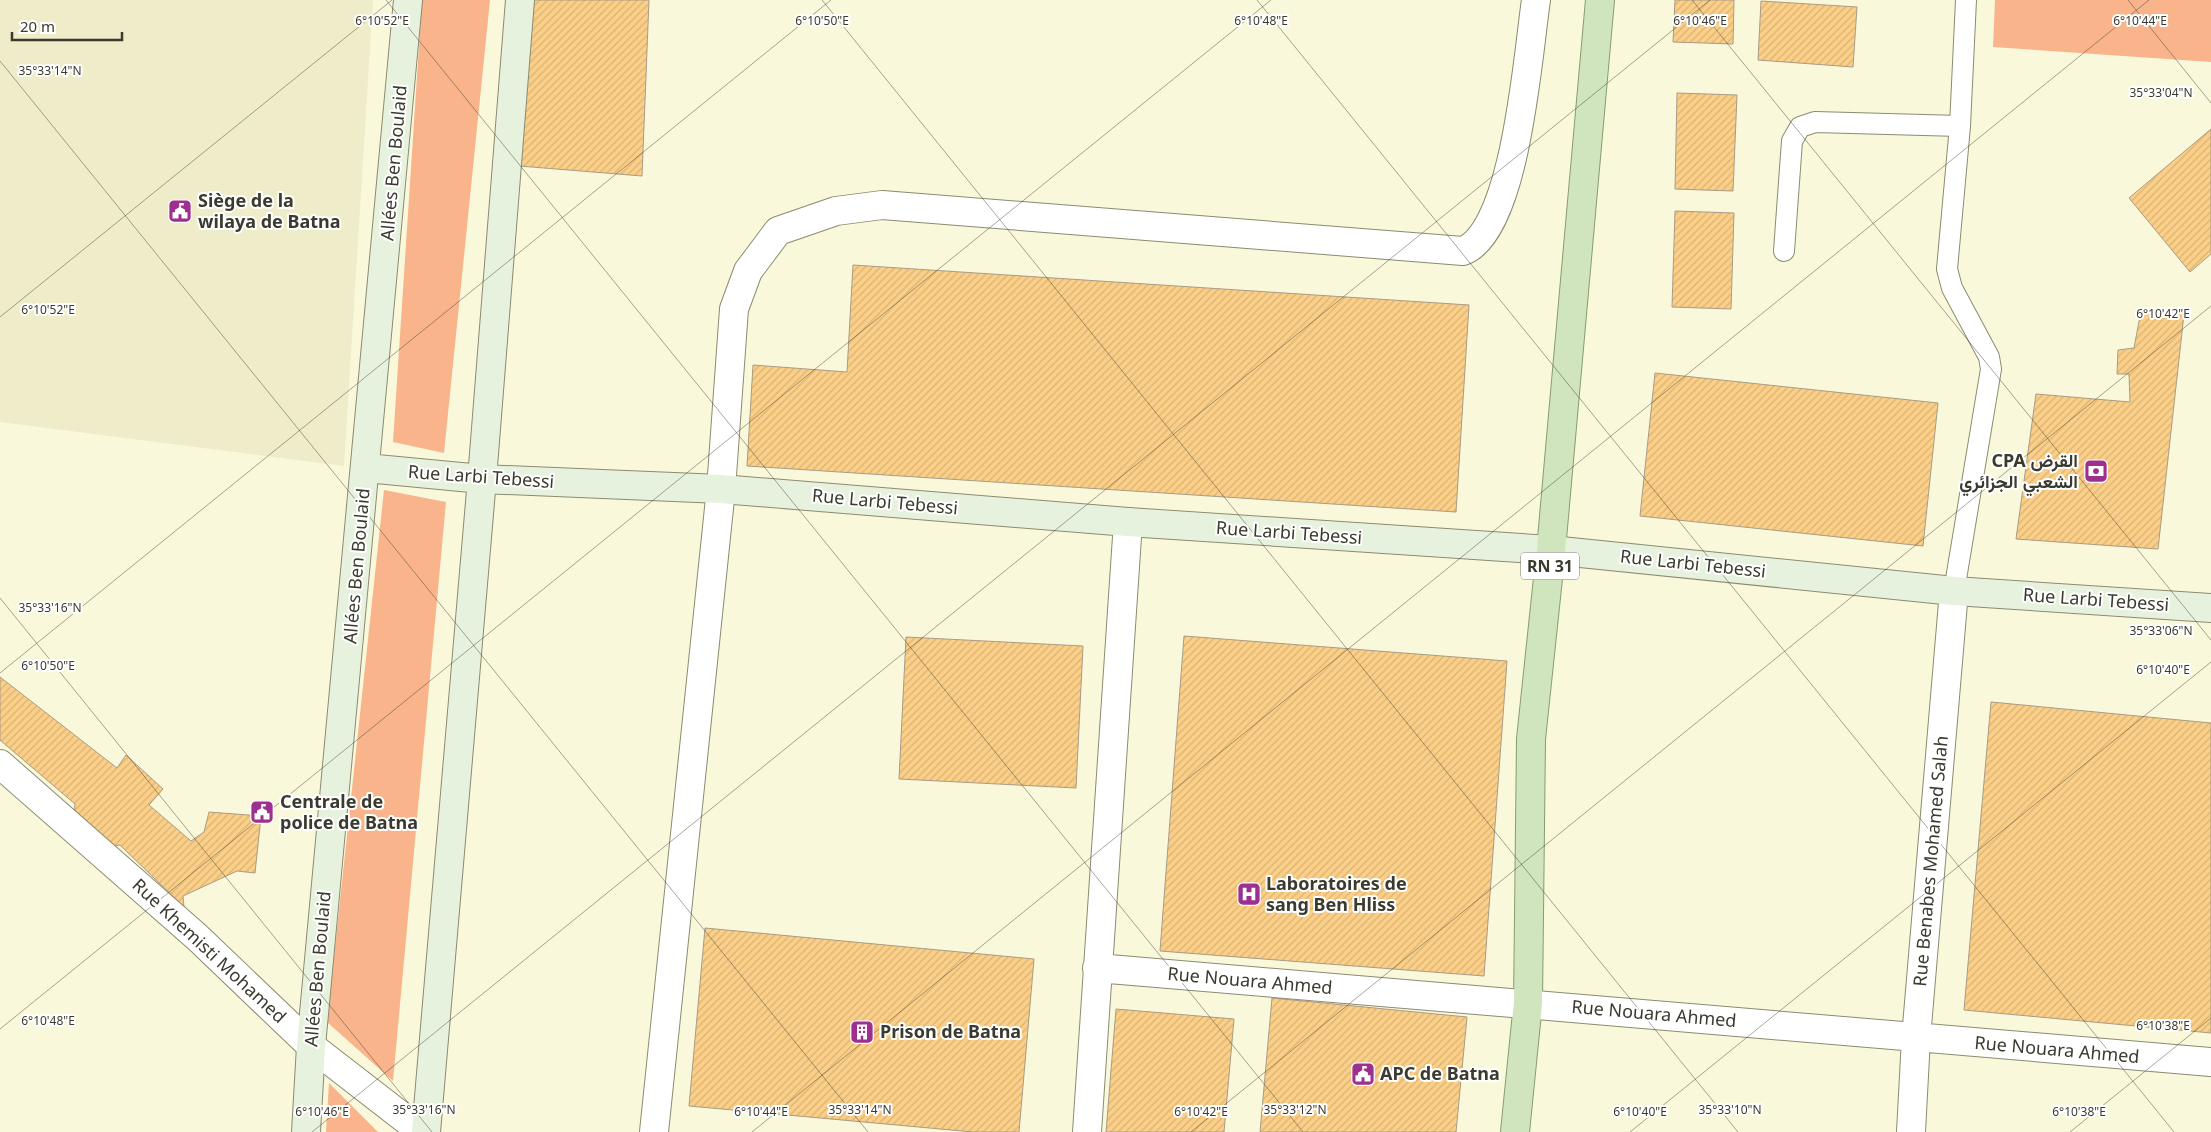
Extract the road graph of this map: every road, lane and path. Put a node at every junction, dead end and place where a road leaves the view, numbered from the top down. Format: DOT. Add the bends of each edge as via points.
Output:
graph roads {
  1 [pos="408,0"];
  2 [pos="520,0"];
  3 [pos="1536,0"];
  4 [pos="1600,0"];
  5 [pos="1966,0"];
  6 [pos="1960,126"];
  7 [pos="1784,251"];
  8 [pos="366,468"];
  9 [pos="482,480"];
  10 [pos="721,489"];
  11 [pos="1128,522"];
  12 [pos="1552,550"];
  13 [pos="1954,591"];
  14 [pos="2211,608"];
  15 [pos="0,764"];
  16 [pos="1097,968"];
  17 [pos="1528,1003"];
  18 [pos="1916,1038"];
  19 [pos="311,1046"];
  20 [pos="2211,1062"];
  21 [pos="306,1132"];
  22 [pos="422,1132"];
  23 [pos="426,1132"];
  24 [pos="654,1132"];
  25 [pos="1087,1132"];
  26 [pos="1514,1132"];
  27 [pos="1910,1132"];
  1 -- 8 [label="main road, Allées Ben Boulaid"];
  2 -- 9 [label="main road"];
  3 -- 10 [label="street" via="1513,161 1505,192 1481,238 1472,248 1463,251 882,205 836,211 778,231 748,271 734,310"];
  4 -- 12 [label="main road, RN 31"];
  5 -- 6 [label="lane"];
  6 -- 7 [label="lane" via="1815,122 1800,127 1792,141"];
  6 -- 13 [label="lane" via="1946,269 1992,369"];
  8 -- 9 [label="main road, Rue Larbi Tebessi"];
  8 -- 19 [label="main road, Allées Ben Boulaid"];
  9 -- 10 [label="main road, Rue Larbi Tebessi"];
  9 -- 23 [label="main road"];
  10 -- 11 [label="main road, Rue Larbi Tebessi"];
  10 -- 24 [label="street"];
  11 -- 12 [label="main road, Rue Larbi Tebessi"];
  11 -- 16 [label="street"];
  12 -- 13 [label="main road, Rue Larbi Tebessi"];
  12 -- 17 [label="main road, RN 31" via="1531,739"];
  13 -- 14 [label="main road, Rue Larbi Tebessi"];
  13 -- 18 [label="street, Rue Benabes Mohamed Salah"];
  15 -- 19 [label="street, Rue Khemisti Mohamed" via="197,937"];
  16 -- 17 [label="street, Rue Nouara Ahmed"];
  16 -- 25 [label="street"];
  17 -- 18 [label="street, Rue Nouara Ahmed"];
  17 -- 26 [label="main road, RN 31"];
  18 -- 20 [label="street, Rue Nouara Ahmed"];
  18 -- 27 [label="street, Rue Benabes Mohamed Salah"];
  19 -- 21 [label="main road, Allées Ben Boulaid"];
  19 -- 22 [label="street, Rue Khemisti Mohamed"];
}
